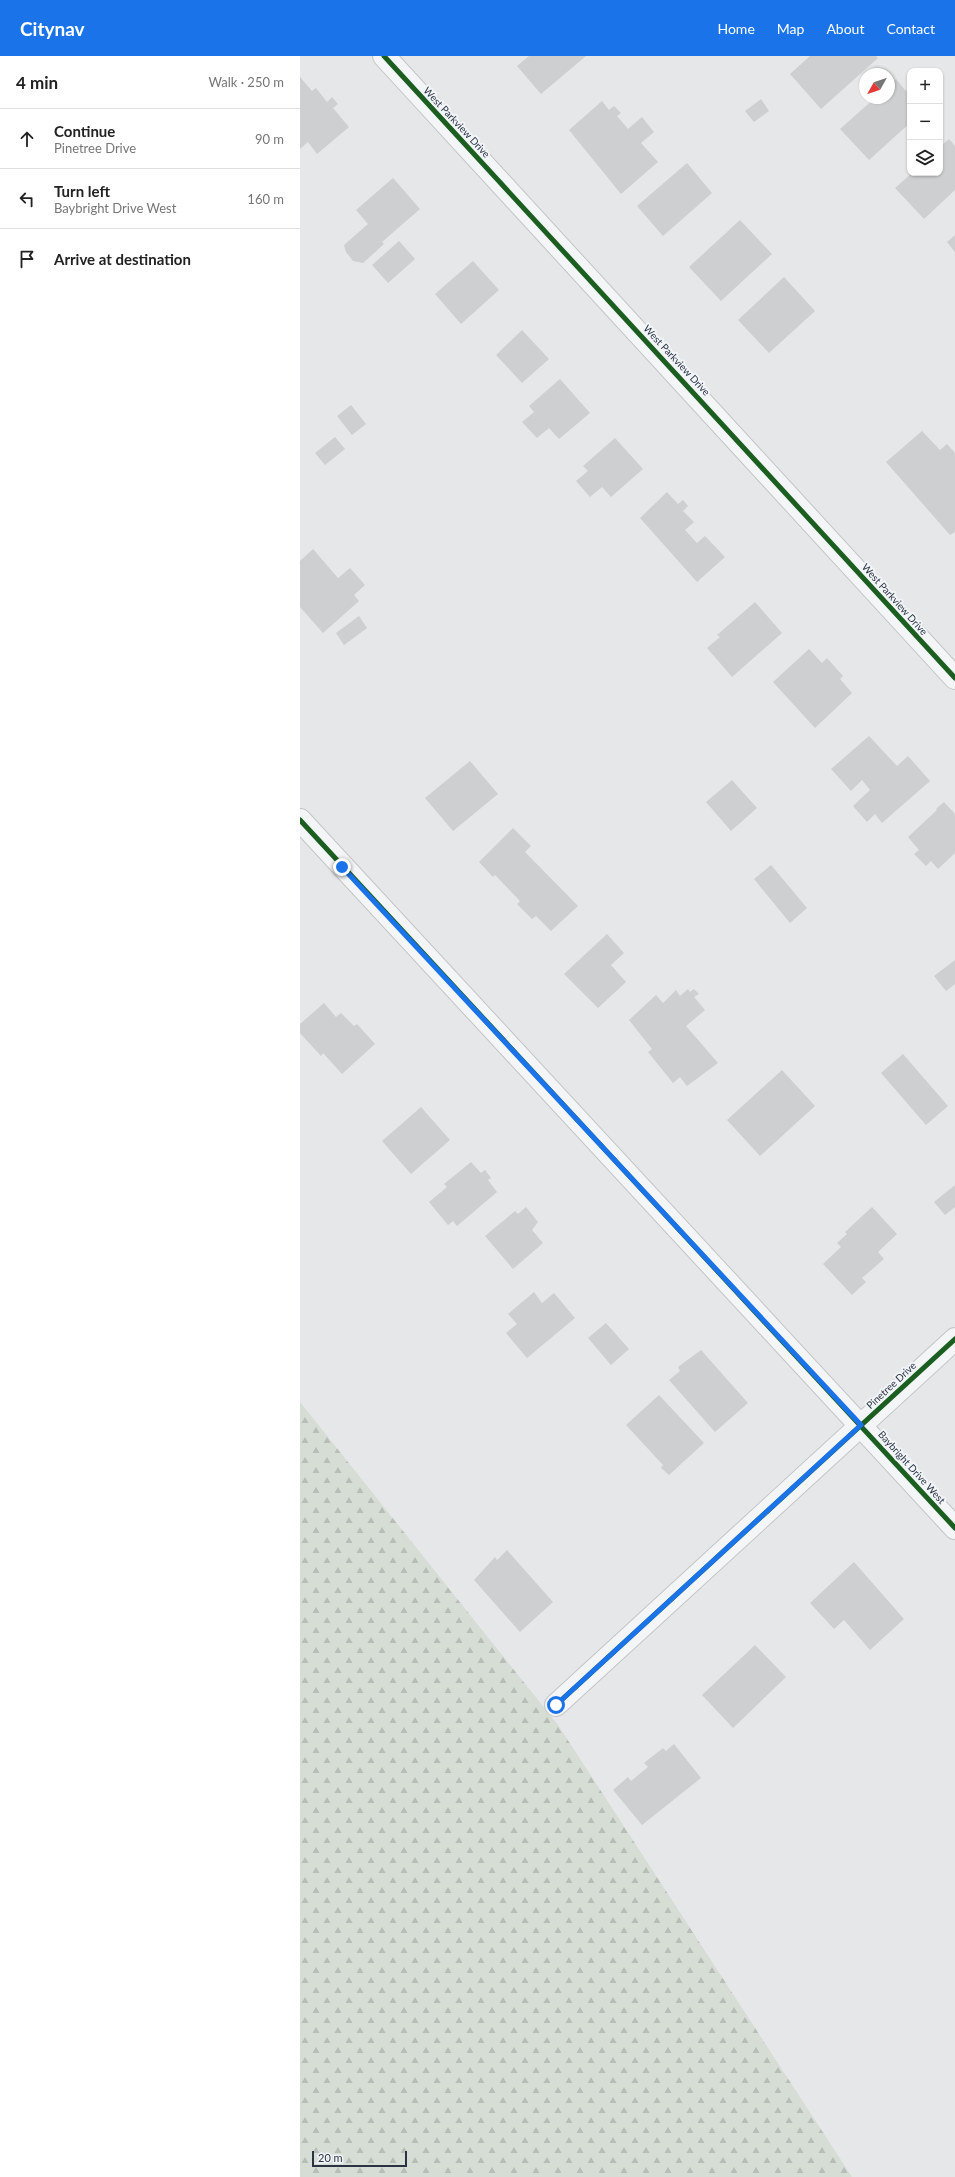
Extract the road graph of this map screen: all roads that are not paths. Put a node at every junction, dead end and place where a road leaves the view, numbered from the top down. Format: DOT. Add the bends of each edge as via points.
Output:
graph roads {
  1 [pos="384,56"];
  2 [pos="955,678"];
  3 [pos="300,820"];
  4 [pos="955,1339"];
  5 [pos="861,1425"];
  6 [pos="955,1528"];
  7 [pos="556,1705"];
  1 -- 2 [label="street, West Parkview Drive"];
  3 -- 5 [label="street, Baybright Drive West"];
  4 -- 5 [label="street, Pinetree Drive"];
  5 -- 6 [label="street, Baybright Drive West"];
  5 -- 7 [label="street, Pinetree Drive"];
}
